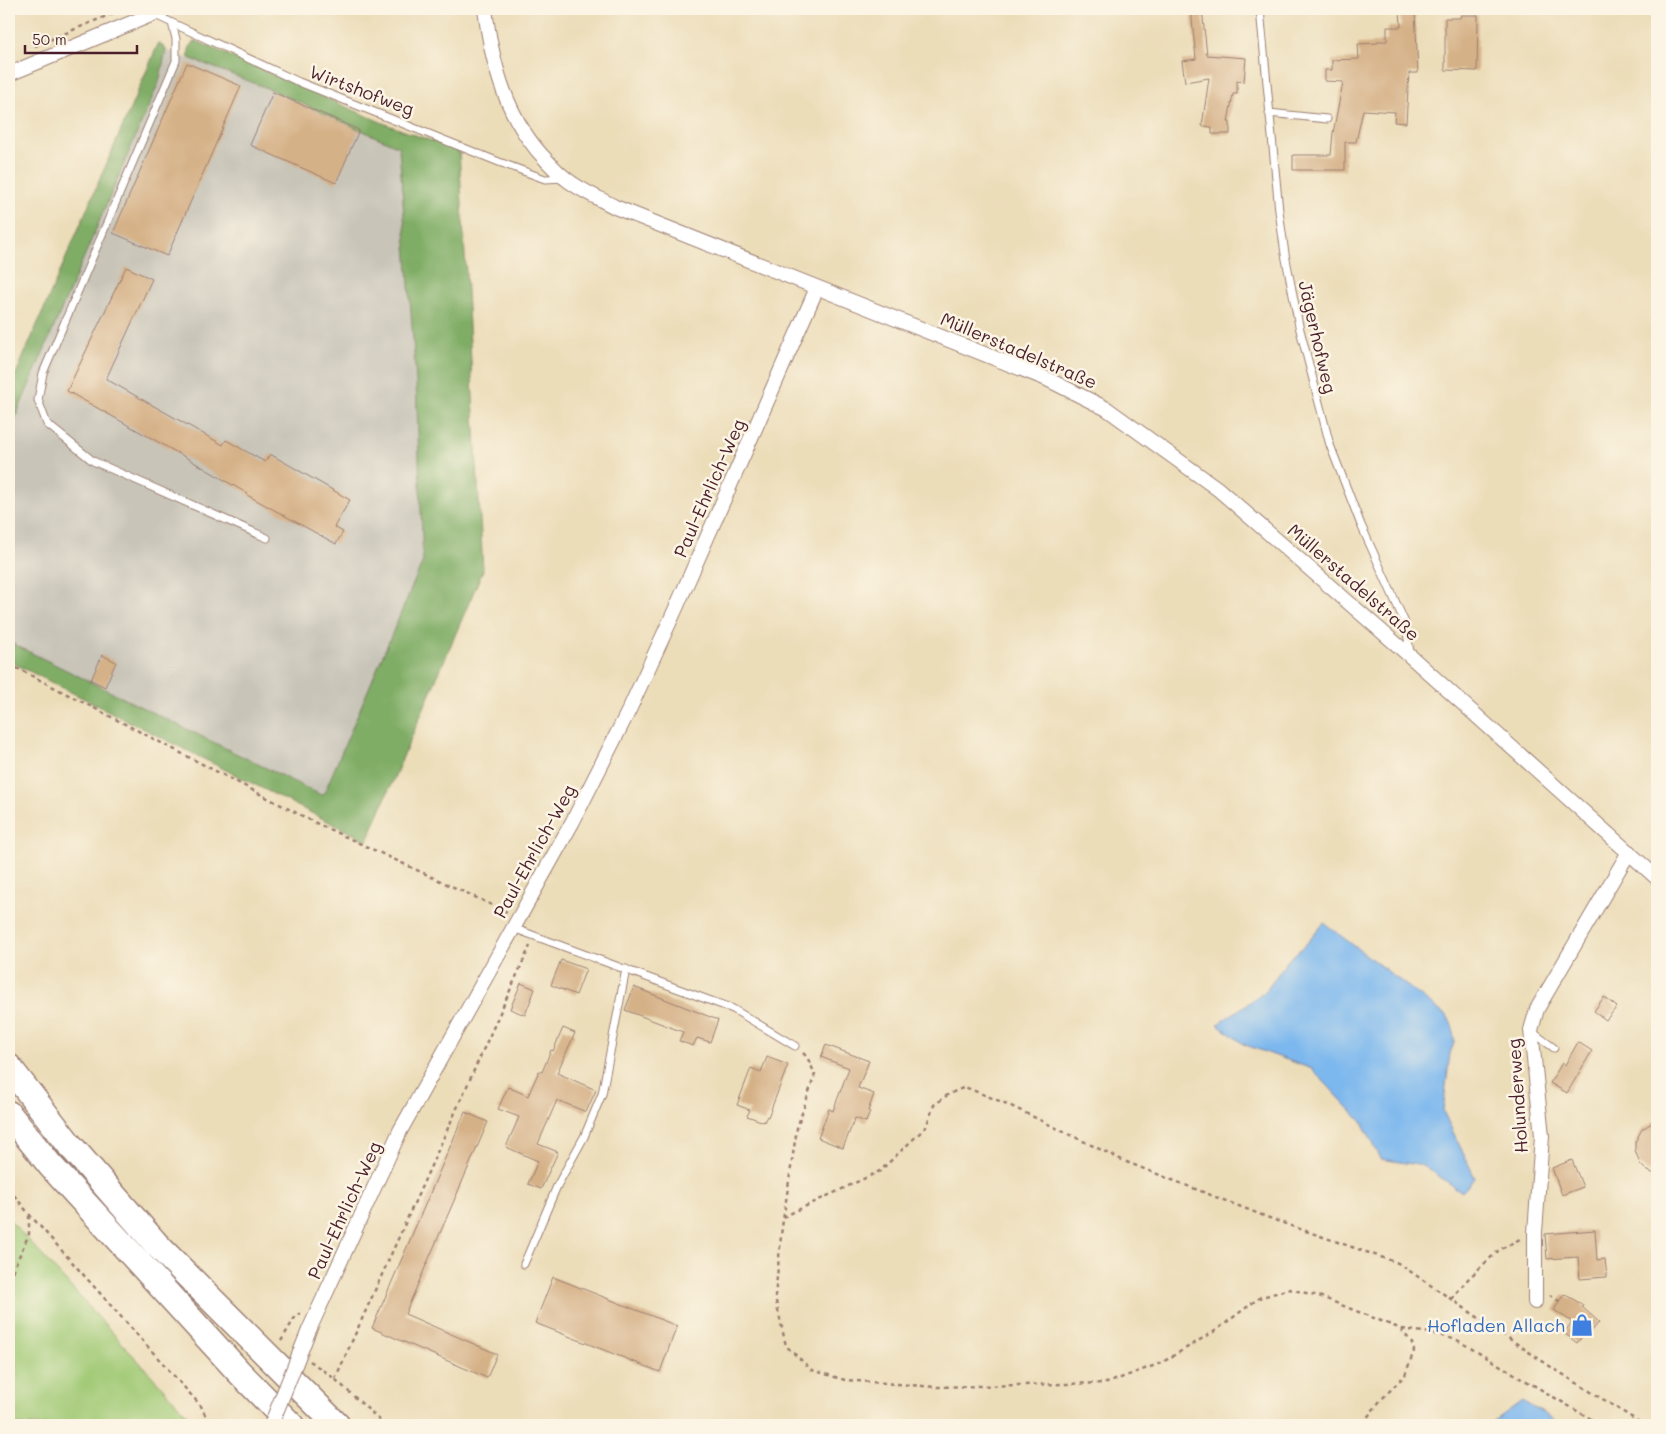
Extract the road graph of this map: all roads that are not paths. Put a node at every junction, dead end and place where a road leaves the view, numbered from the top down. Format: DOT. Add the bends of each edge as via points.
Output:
graph roads {
  1 [pos="485,9"];
  2 [pos="1260,9"];
  3 [pos="159,11"];
  4 [pos="172,23"];
  5 [pos="9,74"];
  6 [pos="1269,113"];
  7 [pos="1327,119"];
  8 [pos="564,178"];
  9 [pos="817,288"];
  10 [pos="267,538"];
  11 [pos="1410,656"];
  12 [pos="1629,852"];
  13 [pos="1657,878"];
  14 [pos="511,919"];
  15 [pos="626,969"];
  16 [pos="1531,1030"];
  17 [pos="795,1046"];
  18 [pos="1554,1048"];
  19 [pos="9,1068"];
  20 [pos="9,1114"];
  21 [pos="524,1264"];
  22 [pos="1535,1302"];
  23 [pos="271,1425"];
  24 [pos="291,1425"];
  25 [pos="337,1425"];
  1 -- 8 [label="street, Müllerstadelstraße" via="495,65 518,125"];
  2 -- 6 [label="lane, Jägerhofweg"];
  3 -- 4 [label="lane, Wirtshofweg"];
  3 -- 5 [label="street"];
  4 -- 8 [label="lane, Wirtshofweg" via="299,82 499,162 545,179"];
  4 -- 10 [label="lane" via="176,61 43,373 38,400 47,424 93,461"];
  6 -- 7 [label="lane"];
  6 -- 11 [label="lane, Jägerhofweg" via="1285,254 1316,394 1330,445 1360,525 1406,625"];
  8 -- 9 [label="street, Müllerstadelstraße" via="615,207"];
  9 -- 11 [label="street, Müllerstadelstraße" via="1047,379 1107,409 1218,489"];
  9 -- 14 [label="street, Paul-Ehrlich-Weg" via="629,710 573,821"];
  11 -- 12 [label="street, Müllerstadelstraße"];
  12 -- 13 [label="street, Müllerstadelstraße"];
  12 -- 16 [label="street, Holunderweg" via="1537,1009"];
  14 -- 15 [label="lane" via="534,936"];
  14 -- 23 [label="street, Paul-Ehrlich-Weg, bridge" via="400,1132 309,1330"];
  15 -- 17 [label="lane" via="734,1009"];
  15 -- 21 [label="lane" via="602,1094 584,1137 557,1186"];
  16 -- 18 [label="lane"];
  16 -- 22 [label="street, Holunderweg" via="1542,1136 1534,1232"];
  19 -- 25 [label="highway" via="69,1144 158,1245"];
  20 -- 24 [label="highway" via="50,1165"];
}
